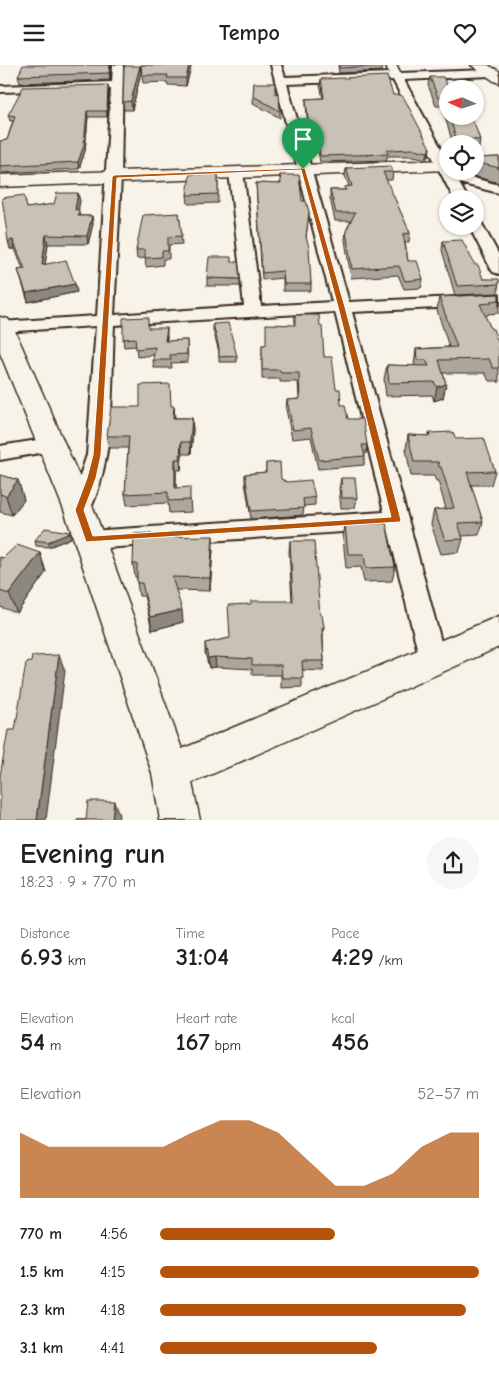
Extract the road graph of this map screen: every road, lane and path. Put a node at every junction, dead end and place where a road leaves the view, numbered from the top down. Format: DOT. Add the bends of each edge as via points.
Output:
graph roads {
  1 [pos="118,65"];
  2 [pos="492,70"];
  3 [pos="393,71"];
  4 [pos="278,73"];
  5 [pos="117,85"];
  6 [pos="0,89"];
  7 [pos="439,154"];
  8 [pos="439,168"];
  9 [pos="303,169"];
  10 [pos="236,172"];
  11 [pos="114,177"];
  12 [pos="477,180"];
  13 [pos="0,181"];
  14 [pos="499,189"];
  15 [pos="481,235"];
  16 [pos="499,269"];
  17 [pos="499,300"];
  18 [pos="342,307"];
  19 [pos="253,311"];
  20 [pos="105,319"];
  21 [pos="0,326"];
  22 [pos="50,445"];
  23 [pos="0,453"];
  24 [pos="79,510"];
  25 [pos="396,520"];
  26 [pos="90,540"];
  27 [pos="499,632"];
  28 [pos="433,660"];
  29 [pos="171,773"];
  30 [pos="180,820"];
  1 -- 5 [label="street"];
  2 -- 3 [label="street"];
  3 -- 4 [label="street"];
  3 -- 7 [label="street"];
  4 -- 9 [label="street"];
  5 -- 6 [label="street"];
  5 -- 11 [label="street"];
  8 -- 9 [label="street"];
  9 -- 10 [label="street"];
  9 -- 18 [label="street"];
  10 -- 11 [label="street"];
  10 -- 19 [label="street"];
  11 -- 13 [label="street"];
  11 -- 20 [label="street"];
  12 -- 14 [label="street"];
  15 -- 16 [label="street"];
  17 -- 18 [label="street"];
  18 -- 19 [label="street"];
  18 -- 25 [label="street"];
  19 -- 20 [label="street"];
  20 -- 21 [label="street"];
  20 -- 24 [label="street" via="97,455"];
  21 -- 22 [label="street"];
  22 -- 23 [label="street"];
  22 -- 24 [label="street"];
  24 -- 26 [label="street"];
  25 -- 26 [label="street"];
  25 -- 28 [label="street"];
  26 -- 29 [label="street"];
  27 -- 28 [label="street"];
  28 -- 29 [label="street"];
  29 -- 30 [label="street"];
}
